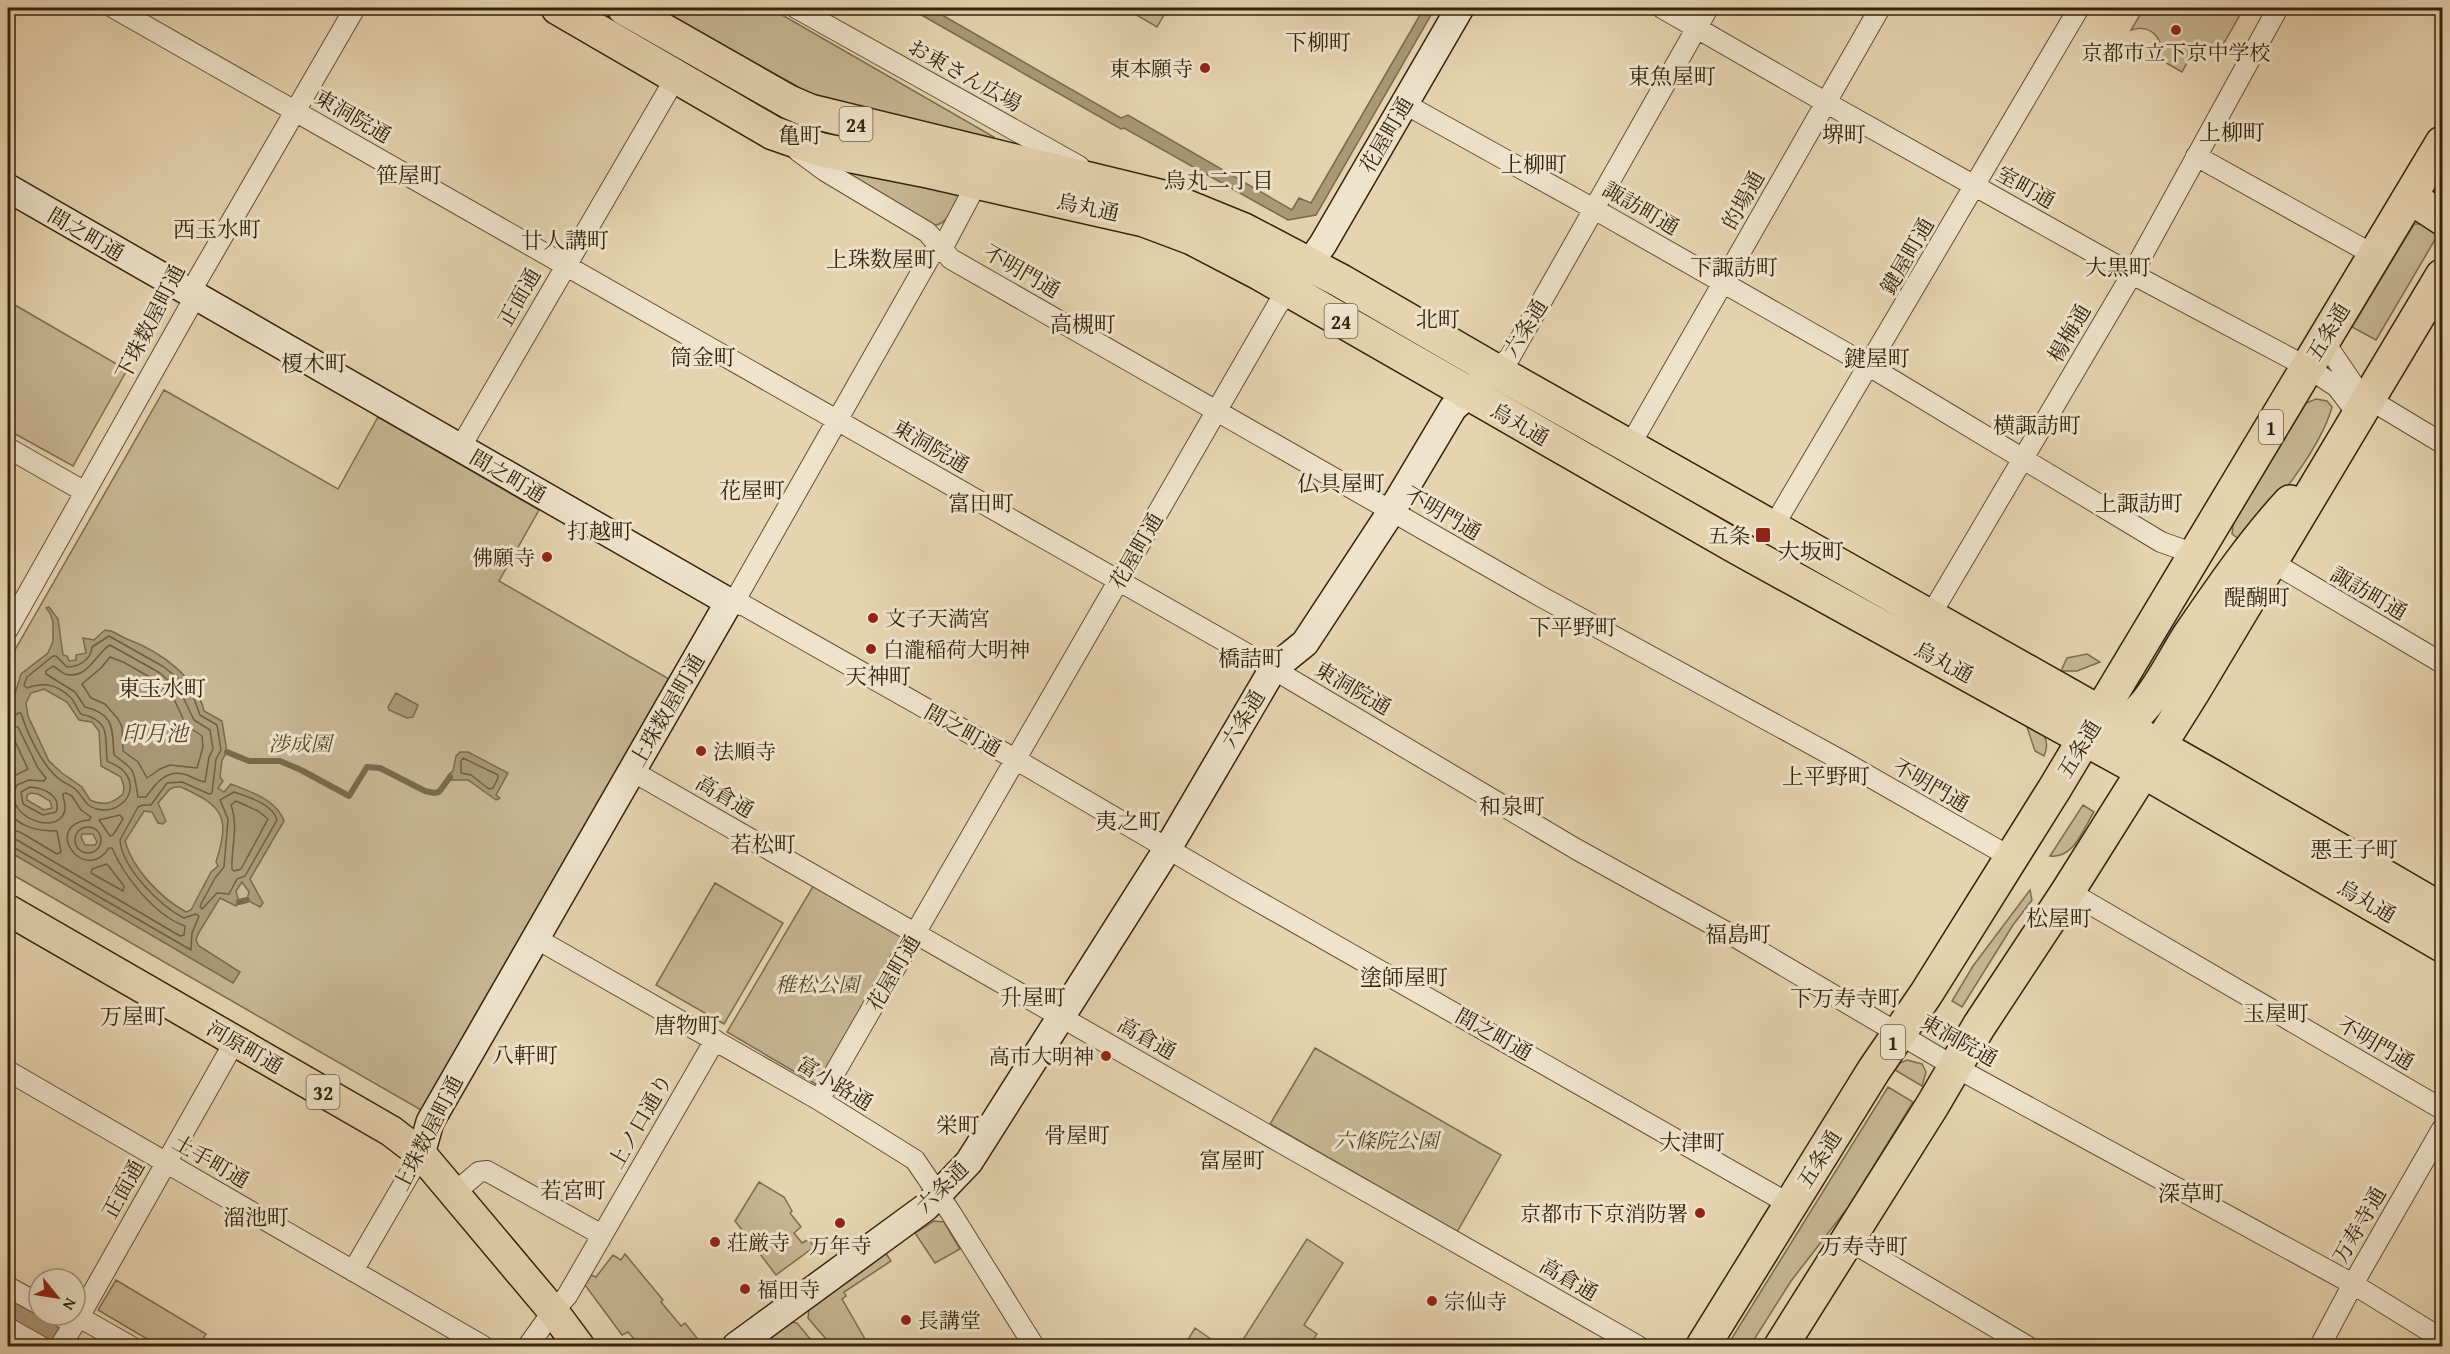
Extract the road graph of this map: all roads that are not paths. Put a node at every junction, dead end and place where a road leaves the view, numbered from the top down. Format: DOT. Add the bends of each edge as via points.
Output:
graph roads {
  1 [pos="114,8"];
  2 [pos="355,8"];
  3 [pos="558,8"];
  4 [pos="624,8"];
  5 [pos="796,8"];
  6 [pos="1460,8"];
  7 [pos="1662,8"];
  8 [pos="1708,8"];
  9 [pos="1880,8"];
  10 [pos="2079,8"];
  11 [pos="2278,8"];
  12 [pos="1697,27"];
  13 [pos="693,46"];
  14 [pos="676,76"];
  15 [pos="1825,102"];
  16 [pos="1405,104"];
  17 [pos="294,110"];
  18 [pos="773,133"];
  19 [pos="2442,143"];
  20 [pos="2196,156"];
  21 [pos="974,167"];
  22 [pos="1109,183"];
  23 [pos="1975,186"];
  24 [pos="8,188"];
  25 [pos="2410,197"];
  26 [pos="1594,209"];
  27 [pos="2442,218"];
  28 [pos="942,249"];
  29 [pos="2374,255"];
  30 [pos="1309,264"];
  31 [pos="565,266"];
  32 [pos="2132,274"];
  33 [pos="2442,276"];
  34 [pos="1724,284"];
  35 [pos="1289,291"];
  36 [pos="195,297"];
  37 [pos="2315,354"];
  38 [pos="1869,366"];
  39 [pos="1495,370"];
  40 [pos="1469,394"];
  41 [pos="2364,407"];
  42 [pos="1218,412"];
  43 [pos="838,420"];
  44 [pos="2442,443"];
  45 [pos="1629,447"];
  46 [pos="8,448"];
  47 [pos="460,448"];
  48 [pos="2337,453"];
  49 [pos="2023,459"];
  50 [pos="85,492"];
  51 [pos="1391,512"];
  52 [pos="1773,527"];
  53 [pos="2195,554"];
  54 [pos="2272,562"];
  55 [pos="1118,580"];
  56 [pos="729,602"];
  57 [pos="1930,616"];
  58 [pos="8,629"];
  59 [pos="2442,663"];
  60 [pos="1273,669"];
  61 [pos="2102,725"];
  62 [pos="1015,759"];
  63 [pos="2151,759"];
  64 [pos="632,771"];
  65 [pos="1167,848"];
  66 [pos="2012,858"];
  67 [pos="2068,891"];
  68 [pos="8,910"];
  69 [pos="2442,910"];
  70 [pos="917,932"];
  71 [pos="537,939"];
  72 [pos="2442,945"];
  73 [pos="1060,1018"];
  74 [pos="1898,1034"];
  75 [pos="715,1040"];
  76 [pos="235,1041"];
  77 [pos="1956,1067"];
  78 [pos="8,1071"];
  79 [pos="819,1100"];
  80 [pos="2442,1110"];
  81 [pos="2442,1129"];
  82 [pos="421,1154"];
  83 [pos="166,1162"];
  84 [pos="454,1193"];
  85 [pos="938,1194"];
  86 [pos="1791,1205"];
  87 [pos="602,1235"];
  88 [pos="1848,1240"];
  89 [pos="352,1271"];
  90 [pos="2353,1284"];
  91 [pos="8,1287"];
  92 [pos="87,1294"];
  93 [pos="27,1297"];
  94 [pos="553,1311"];
  95 [pos="68,1327"];
  96 [pos="85,1327"];
  97 [pos="8,1328"];
  98 [pos="2442,1339"];
  99 [pos="40,1347"];
  100 [pos="60,1347"];
  101 [pos="130,1347"];
  102 [pos="483,1347"];
  103 [pos="528,1347"];
  104 [pos="579,1347"];
  105 [pos="736,1347"];
  106 [pos="1034,1347"];
  107 [pos="1638,1347"];
  108 [pos="1703,1347"];
  109 [pos="1757,1347"];
  110 [pos="1781,1347"];
  111 [pos="2027,1347"];
  112 [pos="2320,1347"];
  1 -- 17 [label="street, 東洞院通"];
  2 -- 17 [label="street, 下珠数屋町通"];
  3 -- 14 [label="highway, 烏丸通 / 24"];
  4 -- 13 [label="highway, 烏丸通 / 24"];
  5 -- 22 [label="street, お東さん広場"];
  6 -- 16 [label="street, 花屋町通"];
  7 -- 12 [label="street, 室町通"];
  8 -- 12 [label="street, 六条通"];
  9 -- 15 [label="street, 的場通"];
  10 -- 23 [label="street, 鍵屋町通"];
  11 -- 20 [label="street, 楊梅通"];
  12 -- 15 [label="street, 室町通"];
  12 -- 26 [label="street, 六条通"];
  13 -- 14 [label="highway"];
  13 -- 21 [label="highway, 烏丸通 / 24" via="789,102"];
  14 -- 18 [label="highway, 烏丸通 / 24"];
  14 -- 31 [label="street, 正面通"];
  15 -- 23 [label="street, 室町通"];
  15 -- 34 [label="street, 的場通"];
  16 -- 26 [label="street, 諏訪町通"];
  16 -- 30 [label="street, 花屋町通"];
  17 -- 31 [label="street, 東洞院通"];
  17 -- 36 [label="street, 下珠数屋町通" via="195,284"];
  18 -- 21 [label="highway, 烏丸通 / 24" via="822,150"];
  18 -- 28 [label="street, 不明門通" via="825,171 927,232"];
  19 -- 25 [label="highway, 五条通 / 1"];
  20 -- 29 [label="street"];
  20 -- 32 [label="street, 楊梅通"];
  21 -- 22 [label="highway, 烏丸通 / 24"];
  21 -- 28 [label="street, 上珠数屋町通" via="970,196"];
  21 -- 35 [label="highway, 烏丸通 / 24" via="1192,238"];
  22 -- 30 [label="highway, 烏丸通 / 24" via="1198,210"];
  23 -- 32 [label="street, 室町通"];
  23 -- 38 [label="street, 鍵屋町通"];
  24 -- 36 [label="street, 間之町通"];
  25 -- 27 [label="highway"];
  25 -- 29 [label="highway, 五条通 / 1"];
  26 -- 34 [label="street, 諏訪町通"];
  26 -- 39 [label="street, 六条通" via="1510,357"];
  28 -- 42 [label="street, 不明門通" via="951,259"];
  28 -- 43 [label="street, 上珠数屋町通" via="931,255"];
  29 -- 37 [label="highway, 五条通 / 1"];
  30 -- 35 [label="street, 花屋町通"];
  30 -- 39 [label="highway, 烏丸通 / 24"];
  31 -- 43 [label="street, 東洞院通"];
  31 -- 47 [label="street, 正面通"];
  32 -- 37 [label="street, 室町通"];
  32 -- 49 [label="street, 楊梅通"];
  33 -- 41 [label="highway"];
  34 -- 38 [label="street, 諏訪町通"];
  34 -- 45 [label="street, 的場通"];
  35 -- 40 [label="highway, 烏丸通 / 24"];
  35 -- 42 [label="street, 花屋町通"];
  36 -- 47 [label="street, 間之町通"];
  36 -- 50 [label="street, 下珠数屋町通"];
  37 -- 41 [label="street, 室町通" via="2337,387"];
  37 -- 41 [label="street, 室町通" via="2346,376"];
  37 -- 53 [label="highway, 五条通 / 1"];
  38 -- 49 [label="street, 諏訪町通"];
  38 -- 52 [label="street, 鍵屋町通"];
  39 -- 40 [label="street, 六条通"];
  39 -- 45 [label="highway, 烏丸通 / 24"];
  40 -- 51 [label="street, 六条通" via="1453,408"];
  40 -- 61 [label="highway, 烏丸通 / 24" via="1893,634"];
  41 -- 44 [label="street, 室町通"];
  41 -- 48 [label="highway"];
  42 -- 51 [label="street, 不明門通"];
  42 -- 55 [label="street, 花屋町通"];
  43 -- 55 [label="street, 東洞院通"];
  43 -- 56 [label="street, 上珠数屋町通" via="738,596"];
  45 -- 52 [label="highway, 烏丸通 / 24"];
  46 -- 50 [label="street"];
  47 -- 56 [label="street, 間之町通"];
  48 -- 54 [label="highway"];
  48 -- 61 [label="highway" via="2269,525 2145,705"];
  49 -- 53 [label="street, 諏訪町通" via="2161,542"];
  49 -- 57 [label="street, 楊梅通"];
  50 -- 58 [label="street, 下珠数屋町通"];
  51 -- 60 [label="street, 六条通" via="1305,644"];
  51 -- 66 [label="street, 不明門通"];
  52 -- 57 [label="highway, 烏丸通 / 24"];
  53 -- 61 [label="highway, 五条通 / 1"];
  54 -- 59 [label="street, 諏訪町通"];
  54 -- 63 [label="highway"];
  55 -- 60 [label="street, 東洞院通"];
  55 -- 62 [label="street, 花屋町通"];
  56 -- 62 [label="street, 間之町通" via="745,606"];
  56 -- 64 [label="street, 上珠数屋町通"];
  57 -- 61 [label="highway, 烏丸通 / 24"];
  60 -- 65 [label="street, 六条通"];
  60 -- 74 [label="street, 東洞院通"];
  61 -- 63 [label="highway, 烏丸通 / 24"];
  61 -- 66 [label="highway, 五条通 / 1"];
  62 -- 65 [label="street, 間之町通"];
  62 -- 70 [label="street, 花屋町通"];
  63 -- 67 [label="highway"];
  63 -- 69 [label="highway, 烏丸通"];
  63 -- 72 [label="highway, 烏丸通"];
  64 -- 70 [label="street, 高倉通"];
  64 -- 71 [label="street, 上珠数屋町通"];
  65 -- 73 [label="street, 六条通"];
  65 -- 86 [label="street, 間之町通"];
  66 -- 74 [label="highway, 五条通 / 1"];
  67 -- 77 [label="highway"];
  67 -- 80 [label="street, 不明門通"];
  68 -- 76 [label="main road, 河原町通 / 32"];
  70 -- 73 [label="street, 高倉通"];
  70 -- 79 [label="street, 花屋町通"];
  71 -- 75 [label="street, 富小路通"];
  71 -- 82 [label="street, 上珠数屋町通" via="430,1122"];
  73 -- 85 [label="street, 六条通" via="969,1162"];
  73 -- 107 [label="street, 高倉通"];
  74 -- 77 [label="street, 東洞院通"];
  74 -- 86 [label="highway, 五条通 / 1"];
  75 -- 79 [label="street, 富小路通"];
  75 -- 87 [label="street, 上ノ口通り"];
  76 -- 82 [label="main road, 河原町通 / 32" via="389,1130"];
  76 -- 83 [label="street, 正面通"];
  77 -- 88 [label="highway"];
  77 -- 90 [label="street, 東洞院通"];
  78 -- 83 [label="street, 土手町通"];
  79 -- 85 [label="street, 富小路通" via="915,1160"];
  81 -- 90 [label="street, 万寿寺通"];
  82 -- 84 [label="main road, 河原町通 / 32"];
  82 -- 89 [label="street, 上珠数屋町通"];
  83 -- 89 [label="street, 土手町通"];
  83 -- 92 [label="street, 正面通"];
  84 -- 87 [label="street" via="478,1172 487,1171"];
  84 -- 94 [label="main road, 河原町通 / 32"];
  85 -- 105 [label="street, 六条通"];
  85 -- 106 [label="street, 富小路通"];
  86 -- 108 [label="highway, 五条通 / 1"];
  87 -- 94 [label="street, 上ノ口通り" via="567,1296"];
  88 -- 109 [label="highway" via="1819,1260 1796,1284"];
  88 -- 110 [label="highway"];
  88 -- 111 [label="street"];
  89 -- 102 [label="street, 土手町通"];
  90 -- 98 [label="street, 東洞院通"];
  90 -- 112 [label="street, 万寿寺通"];
  91 -- 93 [label="street"];
  94 -- 103 [label="street, 上ノ口通り"];
  94 -- 104 [label="main road, 河原町通 / 32"];
  95 -- 100 [label="street, 正面通"];
  96 -- 101 [label="street"];
  97 -- 99 [label="street"];
}
